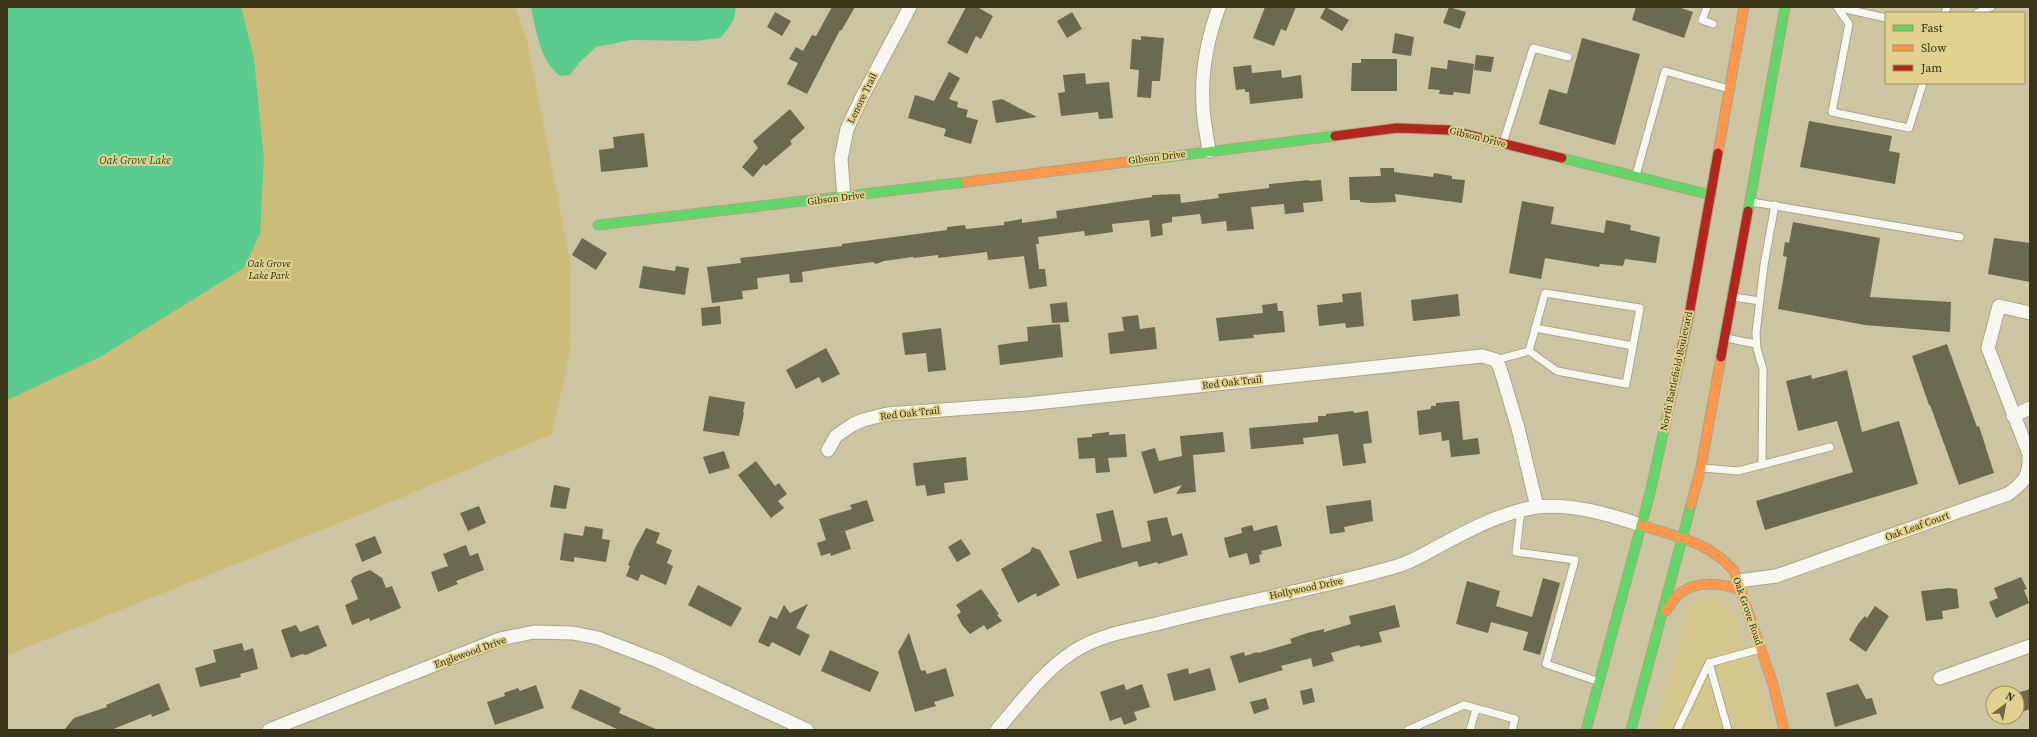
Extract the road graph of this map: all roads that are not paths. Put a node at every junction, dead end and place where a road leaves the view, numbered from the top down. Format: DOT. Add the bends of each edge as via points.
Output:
graph roads {
  1 [pos="910,7"];
  2 [pos="1219,7"];
  3 [pos="1707,7"];
  4 [pos="1744,7"];
  5 [pos="1785,7"];
  6 [pos="1836,7"];
  7 [pos="1991,7"];
  8 [pos="1979,12"];
  9 [pos="1885,18"];
  10 [pos="1713,24"];
  11 [pos="1568,57"];
  12 [pos="1924,84"];
  13 [pos="1729,89"];
  14 [pos="1503,143"];
  15 [pos="1209,151"];
  16 [pos="1636,177"];
  17 [pos="1711,195"];
  18 [pos="844,197"];
  19 [pos="1750,202"];
  20 [pos="1775,205"];
  21 [pos="598,225"];
  22 [pos="1960,237"];
  23 [pos="1733,297"];
  24 [pos="1760,301"];
  25 [pos="2030,312"];
  26 [pos="1535,328"];
  27 [pos="1726,338"];
  28 [pos="1756,344"];
  29 [pos="1633,346"];
  30 [pos="1529,351"];
  31 [pos="1496,360"];
  32 [pos="2030,408"];
  33 [pos="2013,416"];
  34 [pos="1830,447"];
  35 [pos="828,450"];
  36 [pos="1762,465"];
  37 [pos="1701,468"];
  38 [pos="1537,507"];
  39 [pos="1522,510"];
  40 [pos="1640,525"];
  41 [pos="1682,540"];
  42 [pos="1740,586"];
  43 [pos="1663,615"];
  44 [pos="2030,646"];
  45 [pos="1760,649"];
  46 [pos="1709,663"];
  47 [pos="1940,678"];
  48 [pos="1599,682"];
  49 [pos="1476,709"];
  50 [pos="1424,726"];
  51 [pos="269,730"];
  52 [pos="807,730"];
  53 [pos="997,730"];
  54 [pos="1408,730"];
  55 [pos="1470,730"];
  56 [pos="1512,730"];
  57 [pos="1586,730"];
  58 [pos="1630,730"];
  59 [pos="1677,730"];
  60 [pos="1728,730"];
  61 [pos="1784,730"];
  1 -- 18 [label="street, Lenore Trail" via="847,129 841,159"];
  2 -- 15 [label="street" via="1207,53 1203,85"];
  3 -- 10 [label="lane" via="1702,20"];
  4 -- 13 [label="main road, North Battlefield Boulevard"];
  5 -- 19 [label="main road"];
  6 -- 9 [label="lane"];
  6 -- 12 [label="lane" via="1849,24 1832,112 1908,128"];
  7 -- 8 [label="lane"];
  11 -- 14 [label="lane" via="1533,48"];
  13 -- 16 [label="lane" via="1665,71"];
  13 -- 17 [label="main road, North Battlefield Boulevard"];
  14 -- 15 [label="main road, Gibson Drive" via="1449,130 1397,128"];
  14 -- 16 [label="main road, Gibson Drive"];
  15 -- 18 [label="main road, Gibson Drive"];
  16 -- 17 [label="main road, Gibson Drive"];
  17 -- 40 [label="main road, North Battlefield Boulevard" via="1689,315 1650,493"];
  18 -- 21 [label="main road, Gibson Drive"];
  19 -- 20 [label="lane"];
  19 -- 23 [label="main road"];
  20 -- 22 [label="lane"];
  20 -- 24 [label="lane"];
  23 -- 24 [label="lane"];
  23 -- 27 [label="main road"];
  24 -- 28 [label="lane"];
  25 -- 33 [label="street, Oak Leaf Court" via="1999,306 1988,348"];
  26 -- 29 [label="lane"];
  26 -- 29 [label="lane" via="1544,293 1640,308"];
  26 -- 30 [label="lane"];
  27 -- 28 [label="lane"];
  27 -- 37 [label="main road"];
  28 -- 36 [label="lane" via="1763,369"];
  29 -- 30 [label="lane" via="1626,384 1557,371"];
  30 -- 31 [label="lane"];
  31 -- 35 [label="street, Red Oak Trail" via="1482,356 1026,404 887,414 852,425 836,436"];
  31 -- 38 [label="street" via="1518,428"];
  32 -- 33 [label="street"];
  33 -- 42 [label="street, Oak Leaf Court" via="2029,454 2029,468 2022,484 2008,494 1776,576"];
  34 -- 36 [label="lane"];
  36 -- 37 [label="lane" via="1738,471"];
  37 -- 41 [label="main road"];
  38 -- 39 [label="street, Hollywood Drive"];
  38 -- 40 [label="street, Hollywood Drive" via="1580,509"];
  39 -- 48 [label="lane" via="1516,552 1575,560 1546,664"];
  39 -- 53 [label="street, Hollywood Drive" via="1480,525 1408,563 1308,589 1207,610 1110,636 1084,646 1046,674"];
  40 -- 41 [label="main road, Oak Grove Road"];
  40 -- 48 [label="main road, North Battlefield Boulevard"];
  41 -- 42 [label="main road, Oak Grove Road" via="1708,548 1722,558 1734,571"];
  41 -- 43 [label="main road"];
  42 -- 43 [label="main road" via="1694,586 1678,594"];
  42 -- 45 [label="main road, Oak Grove Road"];
  43 -- 58 [label="main road"];
  44 -- 47 [label="street"];
  45 -- 46 [label="lane"];
  45 -- 61 [label="main road, Oak Grove Road" via="1773,684"];
  46 -- 59 [label="lane"];
  46 -- 60 [label="lane"];
  48 -- 57 [label="main road, North Battlefield Boulevard"];
  49 -- 50 [label="lane" via="1464,705"];
  49 -- 55 [label="lane"];
  49 -- 56 [label="lane" via="1515,719"];
  50 -- 54 [label="lane"];
  51 -- 52 [label="street, Englewood Drive" via="500,640 534,632 573,633 617,644"];
}
